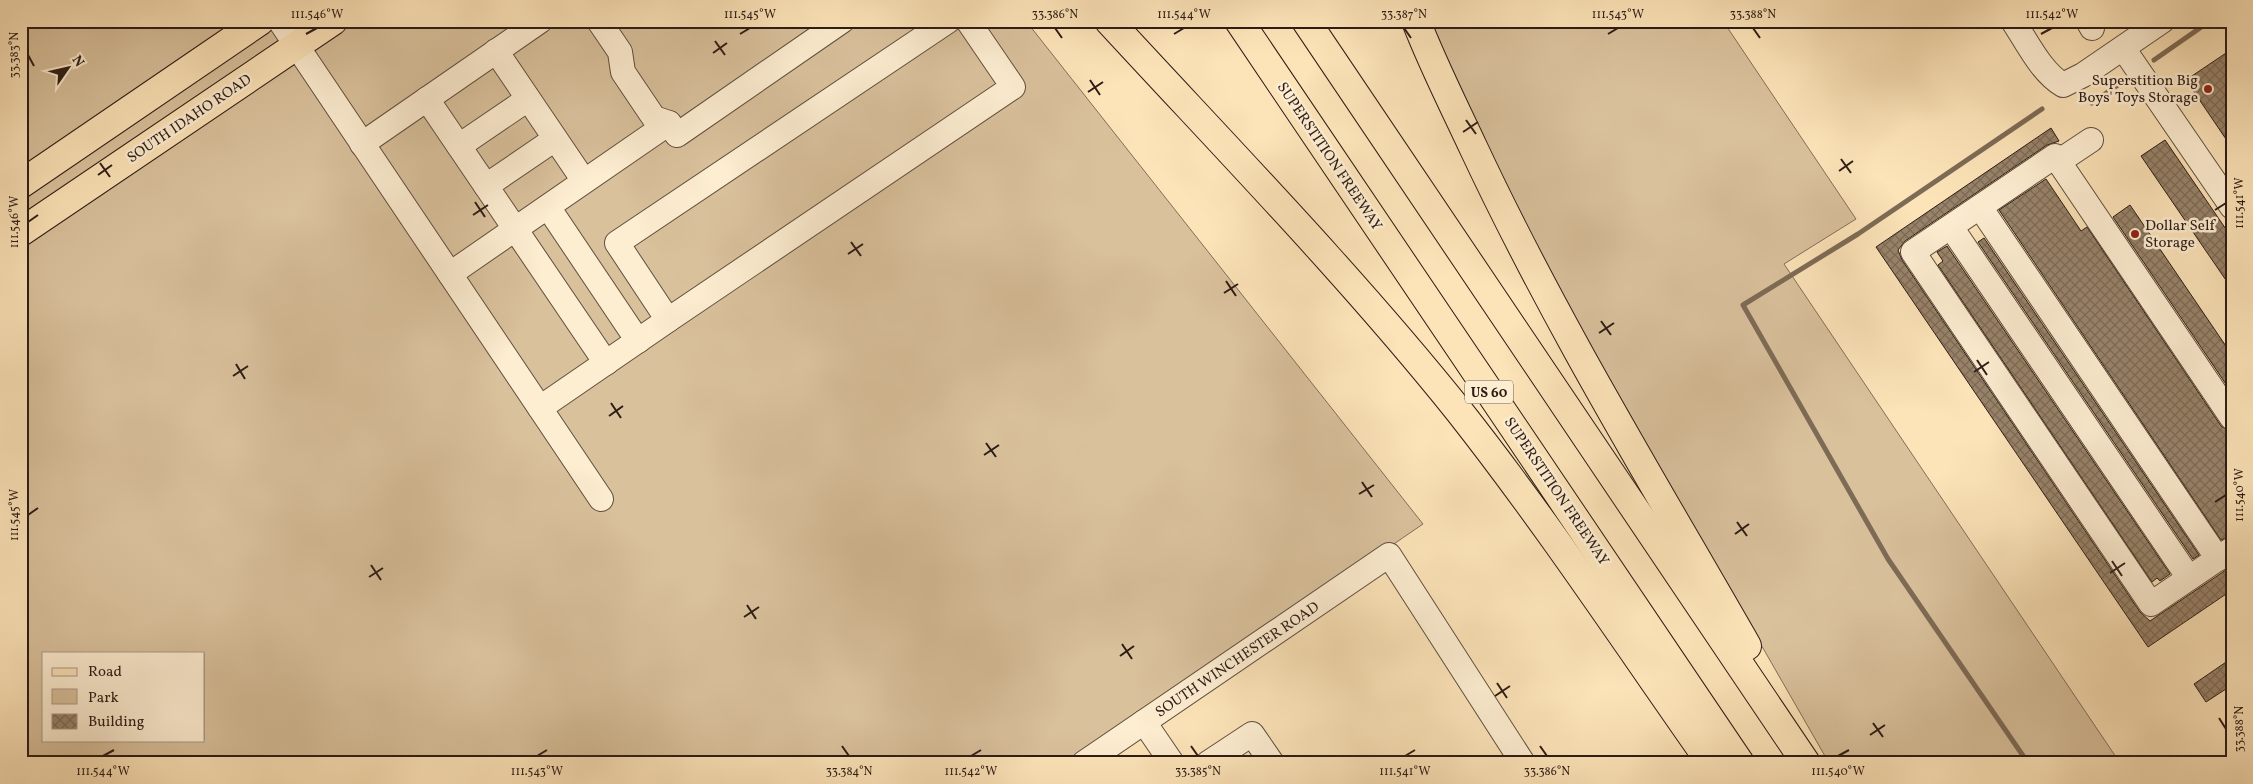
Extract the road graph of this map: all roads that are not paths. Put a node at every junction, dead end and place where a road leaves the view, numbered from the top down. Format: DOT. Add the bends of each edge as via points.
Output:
graph roads {
  1 [pos="260,21"];
  2 [pos="280,21"];
  3 [pos="333,21"];
  4 [pos="540,21"];
  5 [pos="599,21"];
  6 [pos="842,21"];
  7 [pos="948,21"];
  8 [pos="968,21"];
  9 [pos="1109,21"];
  10 [pos="1239,21"];
  11 [pos="1306,21"];
  12 [pos="1416,21"];
  13 [pos="2012,21"];
  14 [pos="2162,21"];
  15 [pos="296,46"];
  16 [pos="2123,48"];
  17 [pos="496,51"];
  18 [pos="427,99"];
  19 [pos="528,99"];
  20 [pos="669,123"];
  21 [pos="555,139"];
  22 [pos="2091,140"];
  23 [pos="362,144"];
  24 [pos="459,146"];
  25 [pos="2058,162"];
  26 [pos="584,182"];
  27 [pos="21,184"];
  28 [pos="486,186"];
  29 [pos="548,207"];
  30 [pos="1980,207"];
  31 [pos="2232,207"];
  32 [pos="1951,226"];
  33 [pos="515,229"];
  34 [pos="21,232"];
  35 [pos="450,274"];
  36 [pos="668,320"];
  37 [pos="638,341"];
  38 [pos="606,363"];
  39 [pos="540,408"];
  40 [pos="2232,418"];
  41 [pos="601,499"];
  42 [pos="2225,554"];
  43 [pos="2189,578"];
  44 [pos="1144,722"];
  45 [pos="1084,763"];
  46 [pos="1172,763"];
  47 [pos="1208,763"];
  48 [pos="1272,763"];
  49 [pos="1524,763"];
  50 [pos="1711,763"];
  51 [pos="1740,763"];
  52 [pos="1806,763"];
  53 [pos="1812,763"];
  1 -- 27 [label="main road"];
  2 -- 15 [label="street"];
  3 -- 15 [label="main road, SOUTH IDAHO ROAD"];
  4 -- 17 [label="street"];
  5 -- 20 [label="street" via="620,52 623,72 654,118"];
  6 -- 20 [label="street" via="677,135"];
  7 -- 36 [label="street" via="617,244"];
  8 -- 36 [label="street" via="1013,87"];
  9 -- 50 [label="main road" via="1372,306 1460,413 1543,524"];
  10 -- 51 [label="main road, SUPERSTITION FREEWAY / US 60"];
  11 -- 52 [label="main road"];
  12 -- 53 [label="main road" via="1500,205 1581,358"];
  13 -- 16 [label="street" via="2049,74 2063,85"];
  14 -- 16 [label="street"];
  15 -- 23 [label="street"];
  15 -- 34 [label="main road, SOUTH IDAHO ROAD"];
  16 -- 31 [label="street"];
  17 -- 18 [label="street"];
  17 -- 19 [label="street"];
  18 -- 23 [label="street"];
  18 -- 24 [label="street"];
  19 -- 21 [label="street"];
  19 -- 24 [label="street"];
  20 -- 26 [label="street"];
  21 -- 26 [label="street"];
  21 -- 28 [label="street"];
  22 -- 25 [label="street"];
  23 -- 35 [label="street"];
  24 -- 28 [label="street"];
  25 -- 30 [label="street" via="2055,156"];
  25 -- 40 [label="street"];
  26 -- 29 [label="street"];
  28 -- 33 [label="street"];
  29 -- 33 [label="street"];
  29 -- 37 [label="street"];
  30 -- 32 [label="street"];
  30 -- 42 [label="street"];
  32 -- 43 [label="street"];
  32 -- 43 [label="street" via="1913,252 2152,604"];
  33 -- 35 [label="street"];
  33 -- 38 [label="street"];
  35 -- 39 [label="street"];
  36 -- 37 [label="street"];
  37 -- 38 [label="street"];
  38 -- 39 [label="street"];
  39 -- 41 [label="street"];
  42 -- 43 [label="street"];
  44 -- 45 [label="street, SOUTH WINCHESTER ROAD"];
  44 -- 46 [label="street"];
  44 -- 49 [label="street, SOUTH WINCHESTER ROAD" via="1390,555"];
  47 -- 48 [label="street" via="1252,734"];
}
